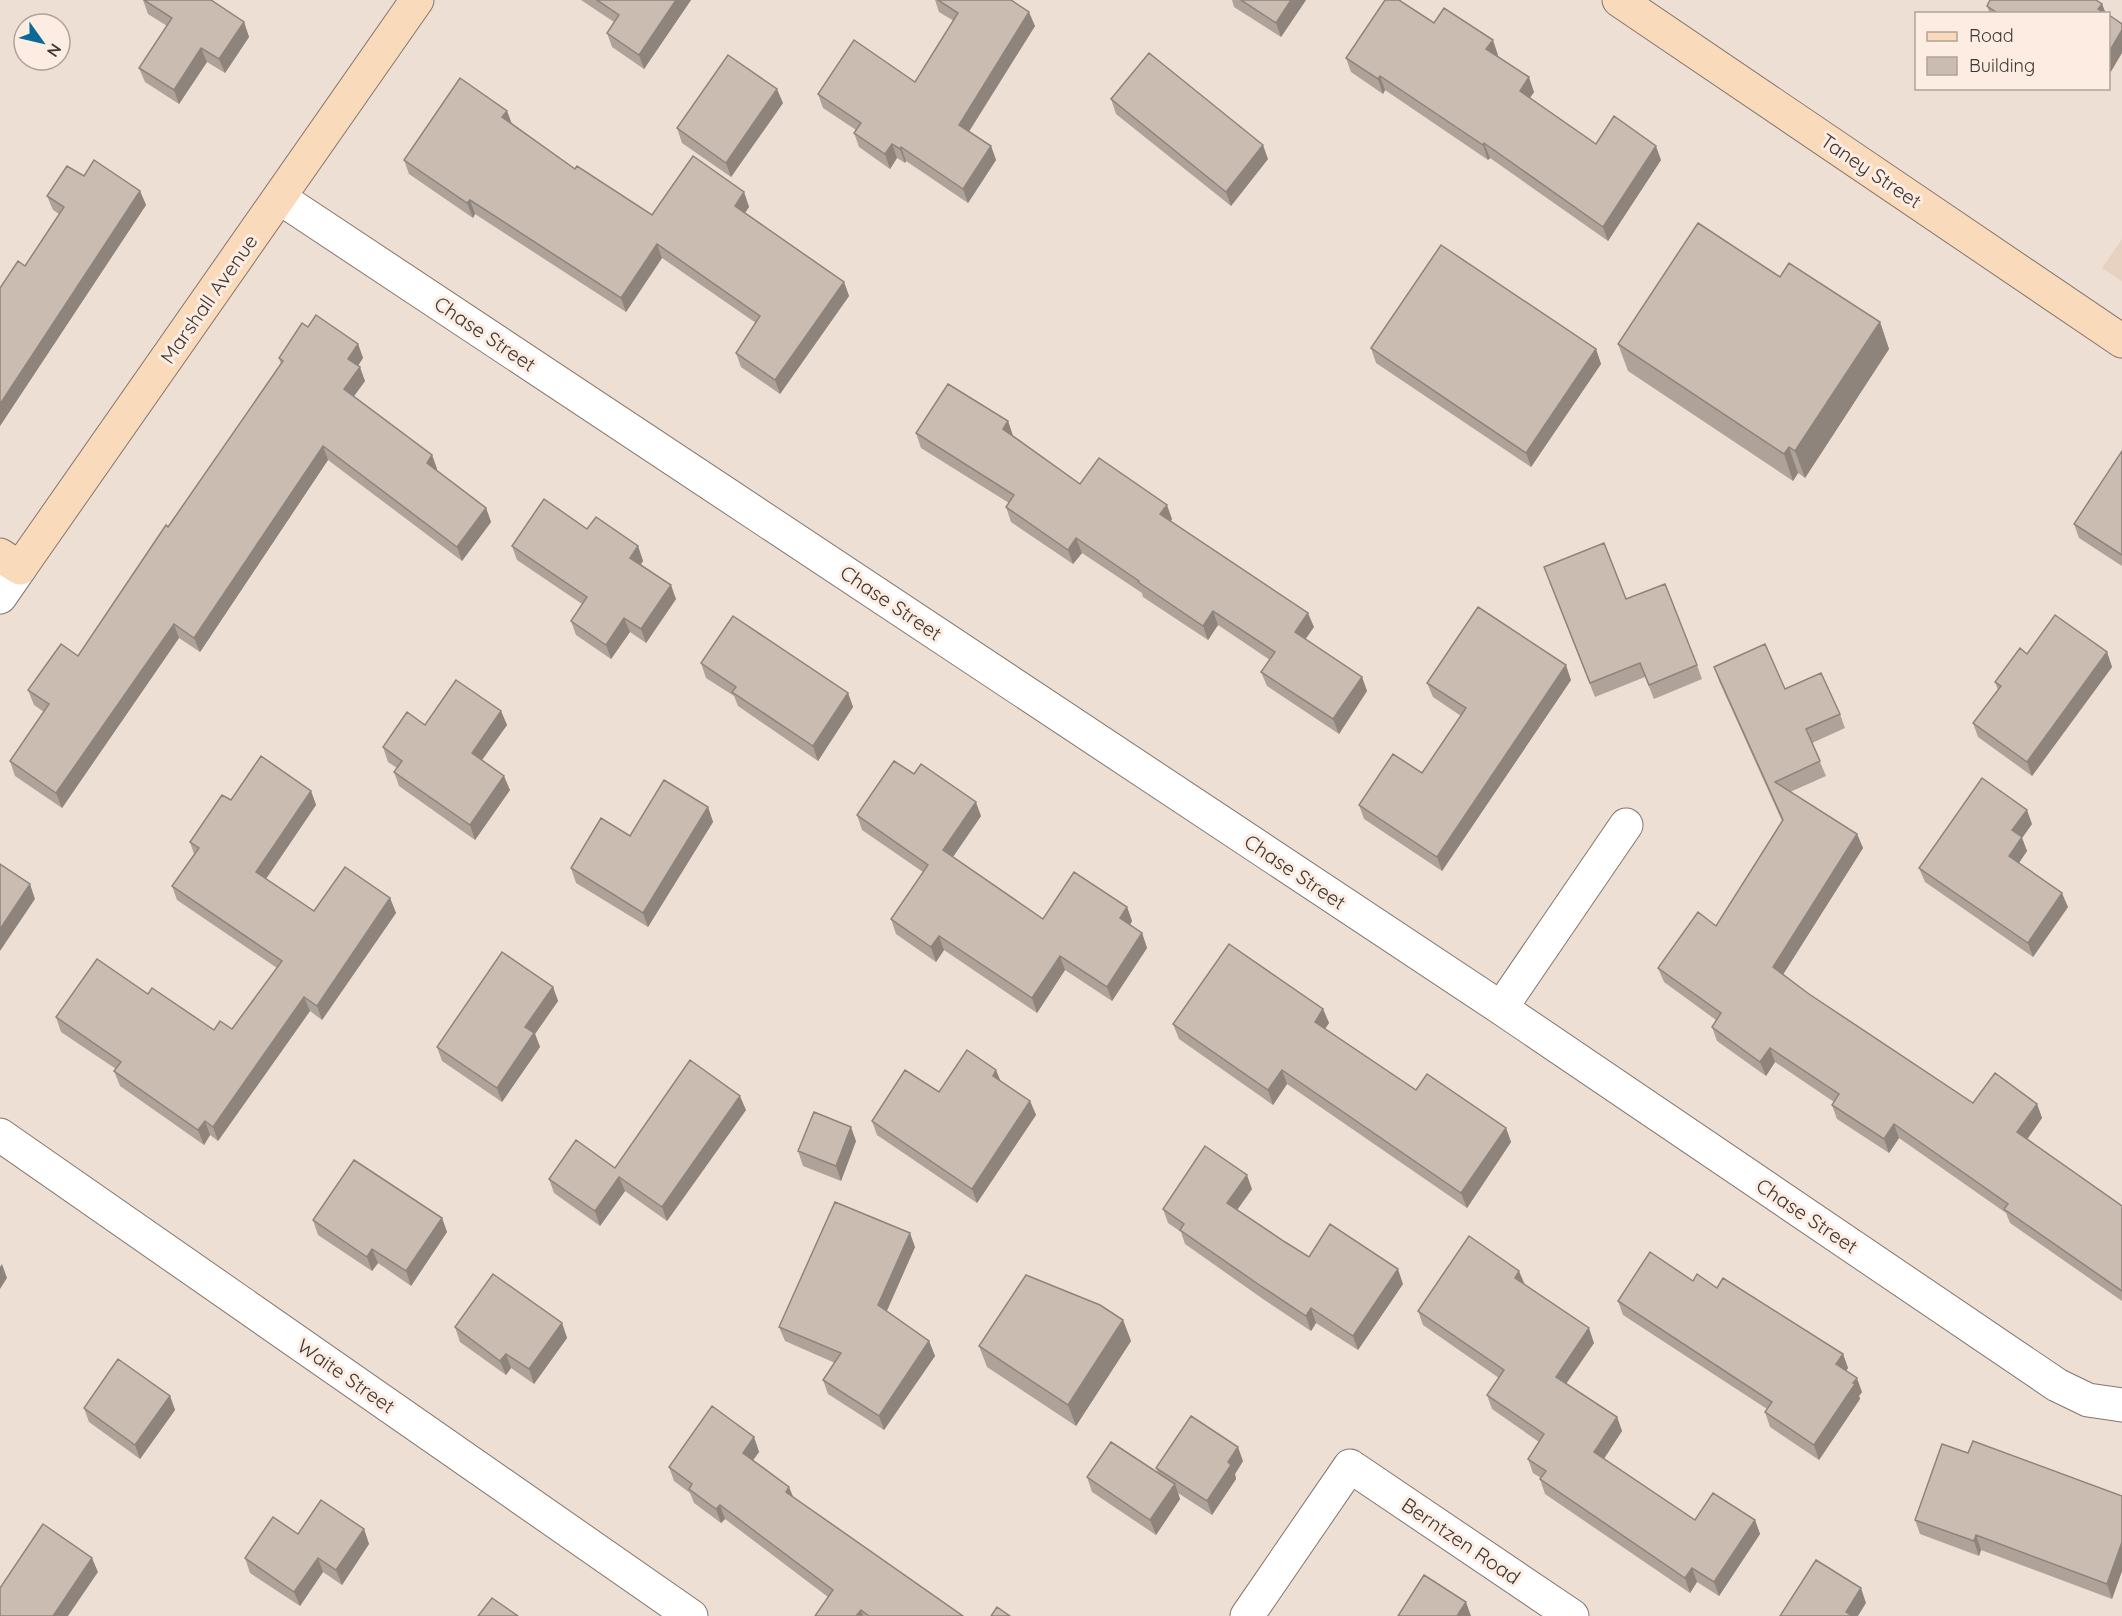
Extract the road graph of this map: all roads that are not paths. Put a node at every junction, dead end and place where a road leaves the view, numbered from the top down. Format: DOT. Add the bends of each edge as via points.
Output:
graph roads {
  1 [pos="417,0"];
  2 [pos="1620,0"];
  3 [pos="280,198"];
  4 [pos="2122,341"];
  5 [pos="10,562"];
  6 [pos="0,597"];
  7 [pos="1626,825"];
  8 [pos="1501,1008"];
  9 [pos="0,1135"];
  10 [pos="2122,1405"];
  11 [pos="692,1616"];
  12 [pos="1247,1616"];
  13 [pos="1572,1616"];
  1 -- 3 [label="street, Marshall Avenue"];
  2 -- 4 [label="street, Taney Street"];
  3 -- 5 [label="street, Marshall Avenue"];
  3 -- 8 [label="street, Chase Street"];
  5 -- 6 [label="street, Marshall Avenue"];
  7 -- 8 [label="street"];
  8 -- 10 [label="street, Chase Street" via="2057,1385 2088,1400"];
  9 -- 11 [label="street, Waite Street"];
  12 -- 13 [label="street, Berntzen Road" via="1350,1466"];
}
